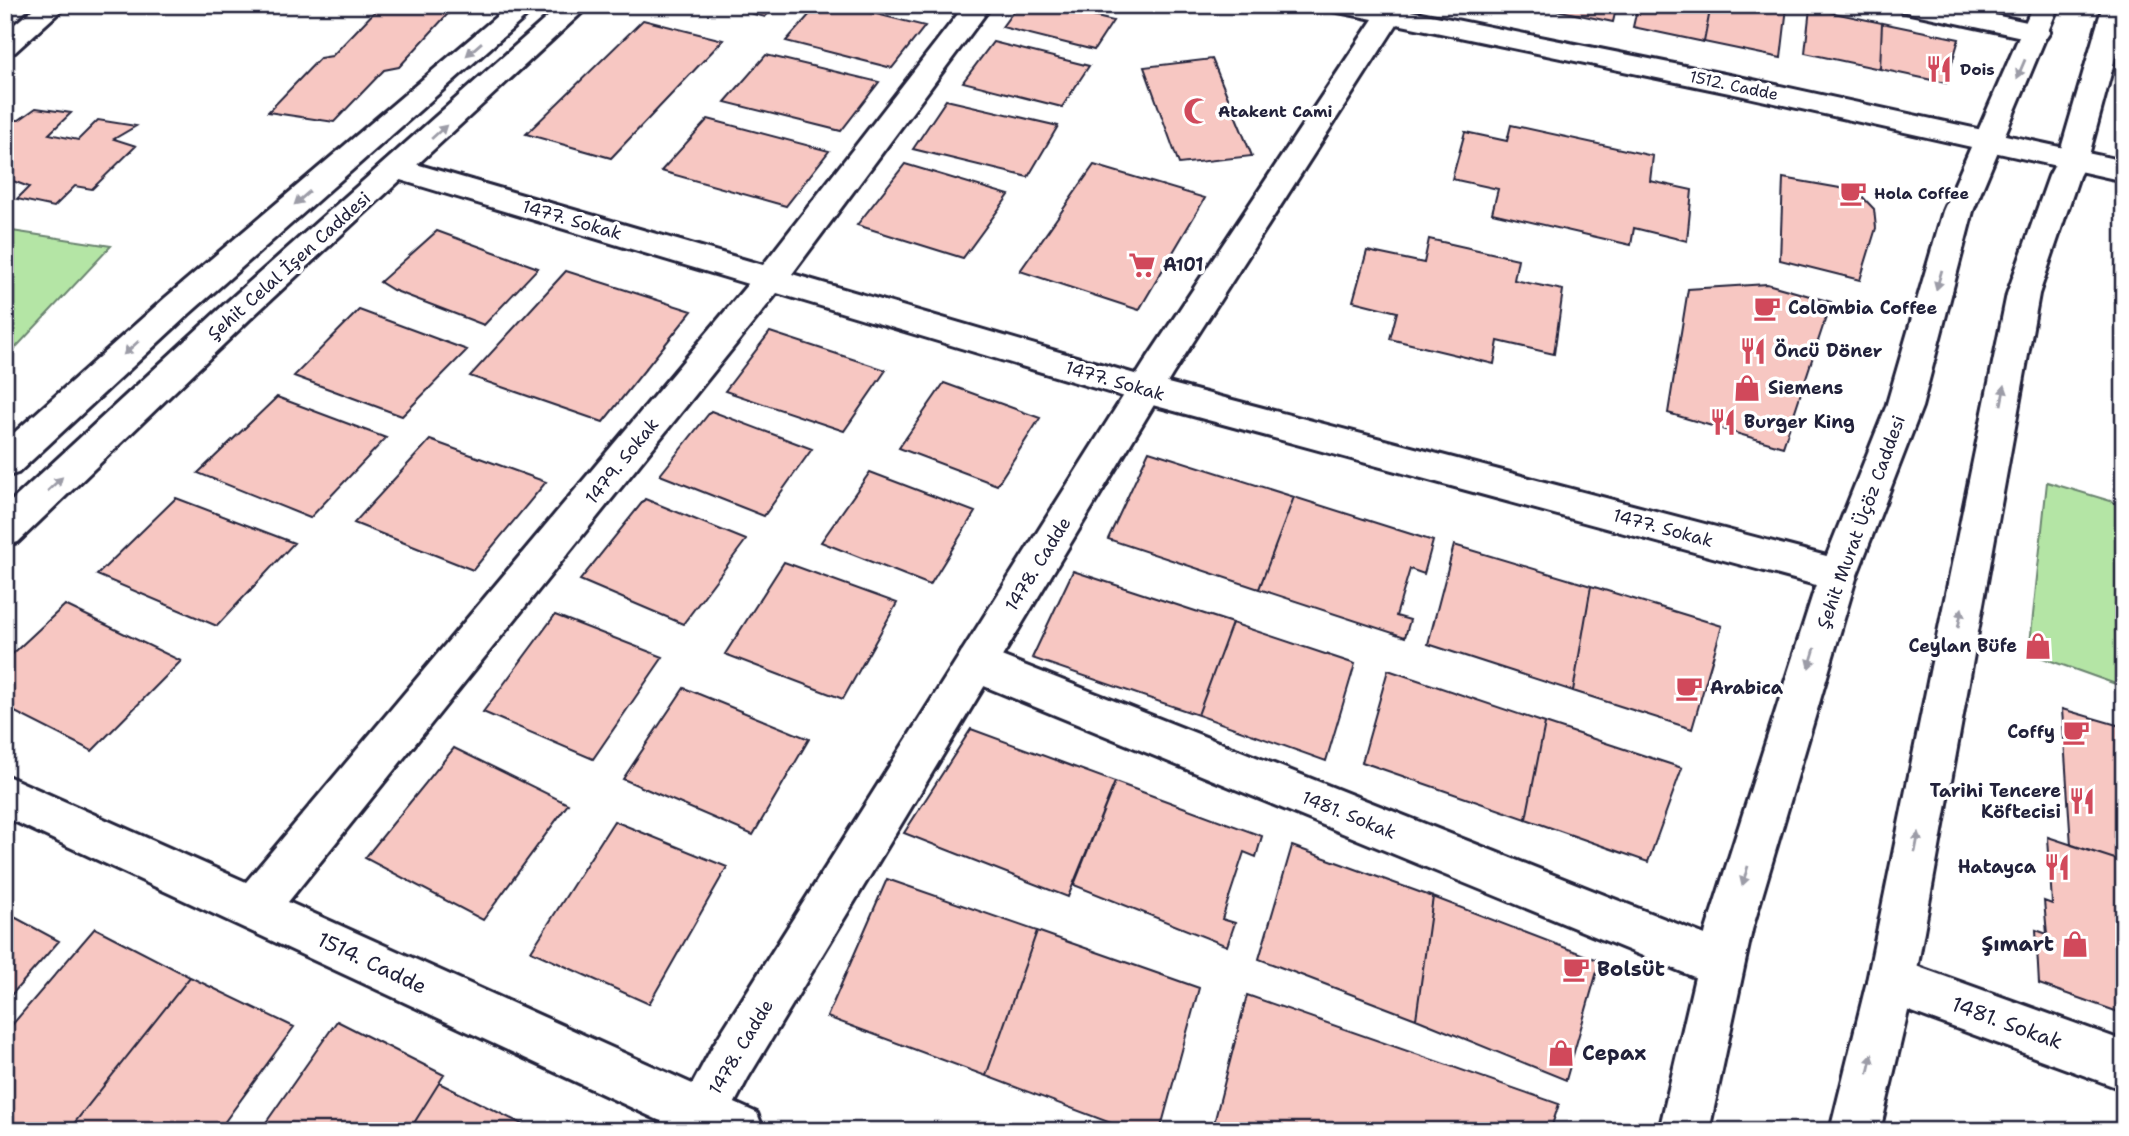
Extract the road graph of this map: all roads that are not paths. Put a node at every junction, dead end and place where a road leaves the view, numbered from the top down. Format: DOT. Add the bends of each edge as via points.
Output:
graph roads {
  1 [pos="54,5"];
  2 [pos="526,5"];
  3 [pos="578,5"];
  4 [pos="979,5"];
  5 [pos="1342,5"];
  6 [pos="1910,5"];
  7 [pos="2116,5"];
  8 [pos="1392,10"];
  9 [pos="2041,19"];
  10 [pos="5,46"];
  11 [pos="1991,139"];
  12 [pos="2073,159"];
  13 [pos="398,169"];
  14 [pos="2124,171"];
  15 [pos="771,278"];
  16 [pos="1145,390"];
  17 [pos="5,463"];
  18 [pos="5,531"];
  19 [pos="1838,575"];
  20 [pos="976,664"];
  21 [pos="5,795"];
  22 [pos="254,908"];
  23 [pos="1721,965"];
  24 [pos="1891,981"];
  25 [pos="2124,1066"];
  26 [pos="711,1125"];
  27 [pos="1684,1131"];
  28 [pos="1854,1131"];
  1 -- 10 [label="street"];
  2 -- 17 [label="street, one-way" via="177,306"];
  13 -- 3 [label="street, Şehit Celal İşen Caddesi, one-way"];
  4 -- 15 [label="street, 1479. Sokak"];
  5 -- 8 [label="street, 1512. Cadde"];
  6 -- 9 [label="street"];
  7 -- 12 [label="street"];
  8 -- 11 [label="street, 1512. Cadde"];
  8 -- 16 [label="street, 1478. Cadde"];
  9 -- 11 [label="street, Şehit Murat Üçöz Caddesi, one-way"];
  11 -- 12 [label="street, 1512. Cadde"];
  11 -- 19 [label="street, Şehit Murat Üçöz Caddesi, one-way" via="1958,211 1904,407"];
  12 -- 14 [label="street, 1512. Cadde"];
  24 -- 12 [label="street, one-way" via="2023,294"];
  13 -- 15 [label="street, 1477. Sokak"];
  18 -- 13 [label="street, Şehit Celal İşen Caddesi, one-way" via="239,310"];
  15 -- 16 [label="street, 1477. Sokak"];
  15 -- 22 [label="street, 1479. Sokak"];
  16 -- 19 [label="street, 1477. Sokak"];
  16 -- 20 [label="street, 1478. Cadde"];
  19 -- 23 [label="street, Şehit Murat Üçöz Caddesi, one-way"];
  20 -- 23 [label="street, 1481. Sokak"];
  20 -- 26 [label="street, 1478. Cadde" via="731,1061"];
  21 -- 22 [label="street, 1514. Cadde"];
  22 -- 26 [label="street, 1514. Cadde"];
  23 -- 27 [label="street, Şehit Murat Üçöz Caddesi"];
  24 -- 25 [label="street, 1481. Sokak"];
  28 -- 24 [label="street, one-way"];
}
